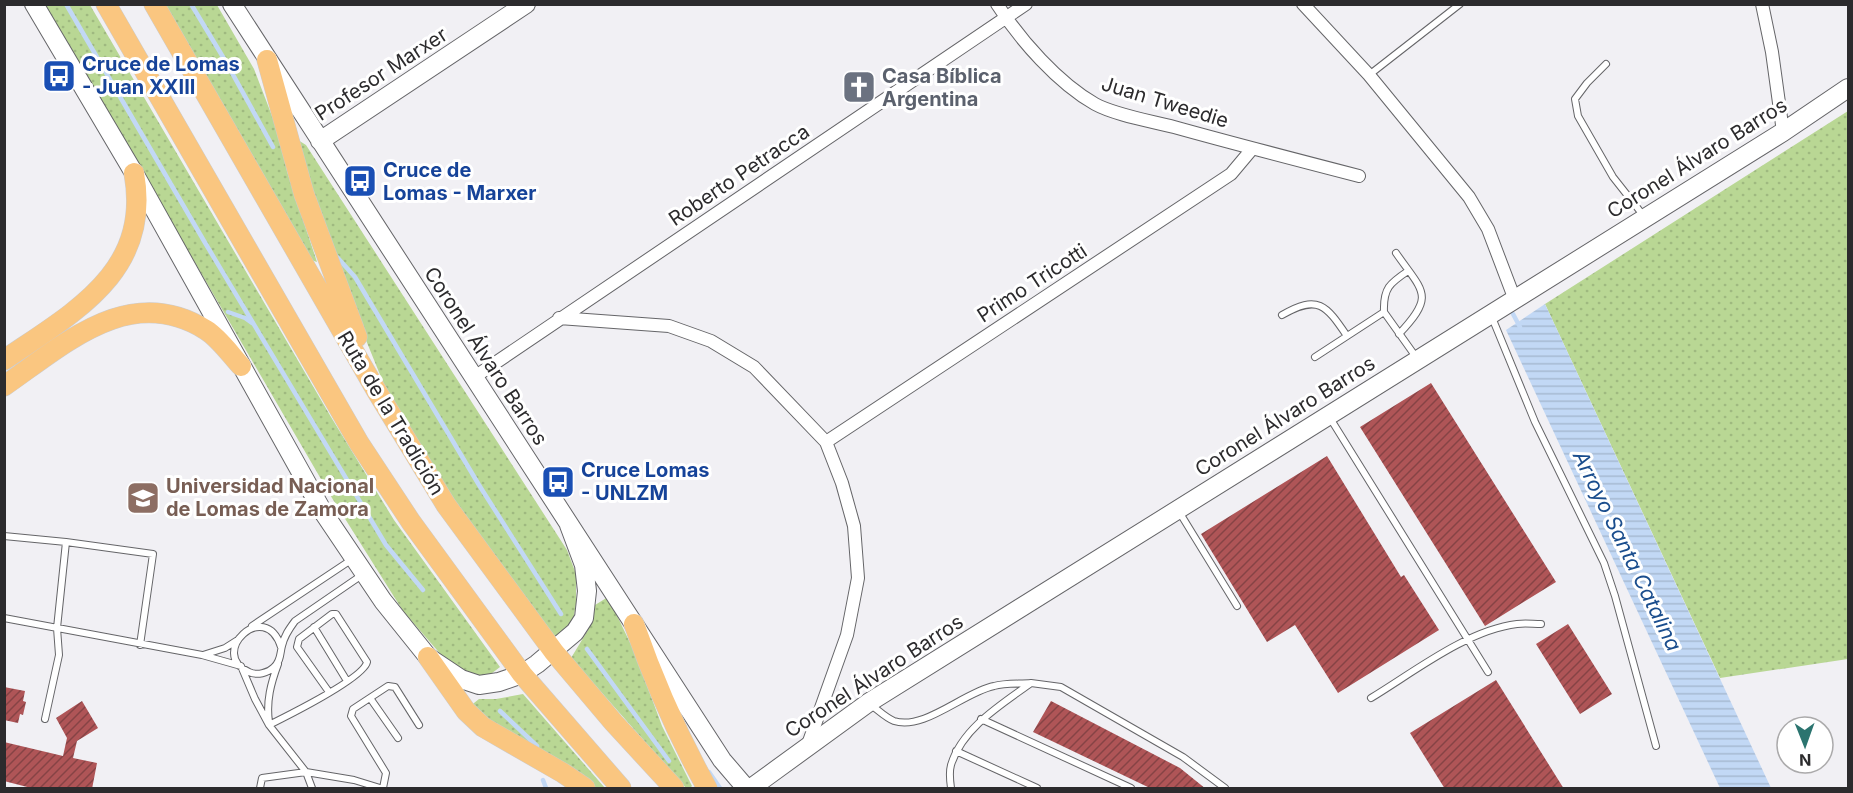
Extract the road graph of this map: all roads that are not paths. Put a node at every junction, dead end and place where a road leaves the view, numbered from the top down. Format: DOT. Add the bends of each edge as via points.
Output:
graph roads {
  1 [pos="34,4"];
  2 [pos="106,4"];
  3 [pos="154,4"];
  4 [pos="232,4"];
  5 [pos="526,4"];
  6 [pos="997,4"];
  7 [pos="1026,4"];
  8 [pos="1303,4"];
  9 [pos="1460,4"];
  10 [pos="1762,4"];
  11 [pos="1006,20"];
  12 [pos="267,60"];
  13 [pos="1606,64"];
  14 [pos="1369,75"];
  15 [pos="1848,88"];
  16 [pos="1783,132"];
  17 [pos="320,141"];
  18 [pos="1252,149"];
  19 [pos="134,173"];
  20 [pos="1359,176"];
  21 [pos="1645,218"];
  22 [pos="1396,254"];
  23 [pos="1408,271"];
  24 [pos="1515,300"];
  25 [pos="1384,312"];
  26 [pos="1282,315"];
  27 [pos="1490,315"];
  28 [pos="559,318"];
  29 [pos="1399,334"];
  30 [pos="1347,336"];
  31 [pos="1316,357"];
  32 [pos="4,360"];
  33 [pos="1418,360"];
  34 [pos="241,366"];
  35 [pos="473,378"];
  36 [pos="4,386"];
  37 [pos="376,390"];
  38 [pos="1328,416"];
  39 [pos="826,442"];
  40 [pos="1178,510"];
  41 [pos="569,525"];
  42 [pos="4,536"];
  43 [pos="66,542"];
  44 [pos="354,558"];
  45 [pos="364,573"];
  46 [pos="1237,606"];
  47 [pos="4,618"];
  48 [pos="634,624"];
  49 [pos="1540,624"];
  50 [pos="314,627"];
  51 [pos="57,628"];
  52 [pos="249,629"];
  53 [pos="1467,639"];
  54 [pos="236,641"];
  55 [pos="140,645"];
  56 [pos="281,647"];
  57 [pos="554,652"];
  58 [pos="202,656"];
  59 [pos="428,657"];
  60 [pos="278,662"];
  61 [pos="241,666"];
  62 [pos="1488,672"];
  63 [pos="522,674"];
  64 [pos="347,681"];
  65 [pos="1031,683"];
  66 [pos="329,692"];
  67 [pos="370,698"];
  68 [pos="1371,698"];
  69 [pos="868,704"];
  70 [pos="45,719"];
  71 [pos="981,719"];
  72 [pos="269,725"];
  73 [pos="419,725"];
  74 [pos="398,738"];
  75 [pos="1656,746"];
  76 [pos="807,747"];
  77 [pos="956,752"];
  78 [pos="306,772"];
  79 [pos="377,788"];
  80 [pos="260,789"];
  81 [pos="312,789"];
  82 [pos="585,789"];
  83 [pos="621,789"];
  84 [pos="674,789"];
  85 [pos="707,789"];
  86 [pos="746,789"];
  87 [pos="751,789"];
  88 [pos="951,789"];
  89 [pos="1037,789"];
  90 [pos="1131,789"];
  91 [pos="1225,789"];
  1 -- 19 [label="main road"];
  2 -- 63 [label="main road, Ruta de la Tradición" via="358,443"];
  3 -- 37 [label="main road, Ruta de la Tradición"];
  4 -- 12 [label="main road, Coronel Álvaro Barros"];
  5 -- 17 [label="main road, Profesor Marxer"];
  6 -- 11 [label="street, Juan Tweedie"];
  7 -- 11 [label="street, Roberto Petracca"];
  8 -- 14 [label="street"];
  9 -- 14 [label="lane"];
  10 -- 16 [label="street"];
  11 -- 18 [label="street, Juan Tweedie" via="1038,56 1097,105"];
  11 -- 28 [label="street, Roberto Petracca"];
  12 -- 17 [label="main road, Coronel Álvaro Barros"];
  12 -- 37 [label="main road" via="303,194"];
  13 -- 21 [label="lane" via="1575,99 1578,116 1613,177"];
  14 -- 24 [label="street" via="1469,197 1488,229"];
  15 -- 16 [label="main road, Coronel Álvaro Barros"];
  16 -- 21 [label="main road, Coronel Álvaro Barros"];
  17 -- 35 [label="main road, Coronel Álvaro Barros"];
  18 -- 20 [label="street, Juan Tweedie"];
  18 -- 39 [label="street, Primo Tricotti" via="1231,174"];
  19 -- 32 [label="main road" via="135,221 117,268 96,293 63,320"];
  19 -- 34 [label="main road"];
  21 -- 24 [label="main road, Coronel Álvaro Barros"];
  22 -- 23 [label="lane"];
  23 -- 25 [label="lane" via="1385,292"];
  23 -- 29 [label="lane" via="1423,301 1417,315"];
  24 -- 27 [label="main road, Coronel Álvaro Barros"];
  25 -- 29 [label="lane"];
  25 -- 30 [label="lane"];
  26 -- 30 [label="lane" via="1298,305 1321,306 1332,314"];
  27 -- 33 [label="main road, Coronel Álvaro Barros"];
  27 -- 75 [label="lane" via="1535,422 1604,563"];
  28 -- 35 [label="street, Roberto Petracca"];
  28 -- 39 [label="street" via="669,326 711,341 754,367"];
  29 -- 33 [label="lane"];
  30 -- 31 [label="lane"];
  33 -- 38 [label="main road, Coronel Álvaro Barros"];
  34 -- 36 [label="main road" via="208,331 191,322 151,313 129,314 72,339"];
  34 -- 44 [label="main road" via="323,512"];
  35 -- 41 [label="main road, Coronel Álvaro Barros"];
  37 -- 57 [label="main road, Ruta de la Tradición" via="446,505"];
  38 -- 40 [label="main road, Coronel Álvaro Barros"];
  38 -- 53 [label="lane"];
  39 -- 76 [label="street" via="854,526 858,578 847,634"];
  40 -- 46 [label="lane"];
  40 -- 69 [label="main road, Coronel Álvaro Barros"];
  41 -- 48 [label="main road, Coronel Álvaro Barros"];
  41 -- 57 [label="main road" via="584,565 584,618 576,632"];
  42 -- 43 [label="lane"];
  43 -- 51 [label="lane"];
  43 -- 55 [label="lane" via="153,554"];
  44 -- 45 [label="main road"];
  44 -- 52 [label="lane"];
  45 -- 56 [label="lane" via="295,621"];
  45 -- 59 [label="main road"];
  47 -- 51 [label="lane"];
  48 -- 85 [label="main road" via="664,702"];
  48 -- 86 [label="main road, Coronel Álvaro Barros" via="722,760"];
  49 -- 53 [label="lane" via="1497,628"];
  50 -- 64 [label="lane"];
  50 -- 64 [label="lane" via="336,614 367,662 361,672"];
  50 -- 66 [label="lane" via="299,639 297,647"];
  51 -- 55 [label="lane"];
  51 -- 70 [label="lane" via="59,655"];
  52 -- 54 [label="lane"];
  52 -- 56 [label="lane" via="267,629 279,639"];
  53 -- 62 [label="lane"];
  53 -- 68 [label="lane"];
  54 -- 58 [label="lane"];
  54 -- 61 [label="lane" via="234,652"];
  55 -- 58 [label="lane"];
  56 -- 60 [label="lane"];
  57 -- 63 [label="main road"];
  57 -- 84 [label="main road, Ruta de la Tradición"];
  58 -- 61 [label="lane"];
  59 -- 63 [label="main road" via="451,675 479,686"];
  59 -- 82 [label="main road" via="466,711 483,727 563,772"];
  60 -- 61 [label="lane" via="261,674"];
  60 -- 72 [label="lane" via="267,711"];
  61 -- 72 [label="lane"];
  63 -- 83 [label="main road, Ruta de la Tradición"];
  64 -- 66 [label="lane"];
  65 -- 69 [label="lane" via="993,686 908,723 894,721"];
  65 -- 71 [label="lane"];
  65 -- 91 [label="lane" via="1061,687 1183,757"];
  66 -- 72 [label="lane"];
  67 -- 73 [label="lane" via="388,686 395,687"];
  67 -- 74 [label="lane"];
  67 -- 79 [label="lane" via="351,716 386,773"];
  69 -- 76 [label="main road, Coronel Álvaro Barros"];
  71 -- 77 [label="lane"];
  71 -- 90 [label="lane"];
  72 -- 78 [label="lane"];
  76 -- 87 [label="main road, Coronel Álvaro Barros"];
  77 -- 88 [label="lane" via="950,767"];
  77 -- 89 [label="lane"];
  78 -- 79 [label="lane"];
  78 -- 80 [label="lane" via="262,778"];
  78 -- 81 [label="lane"];
}
